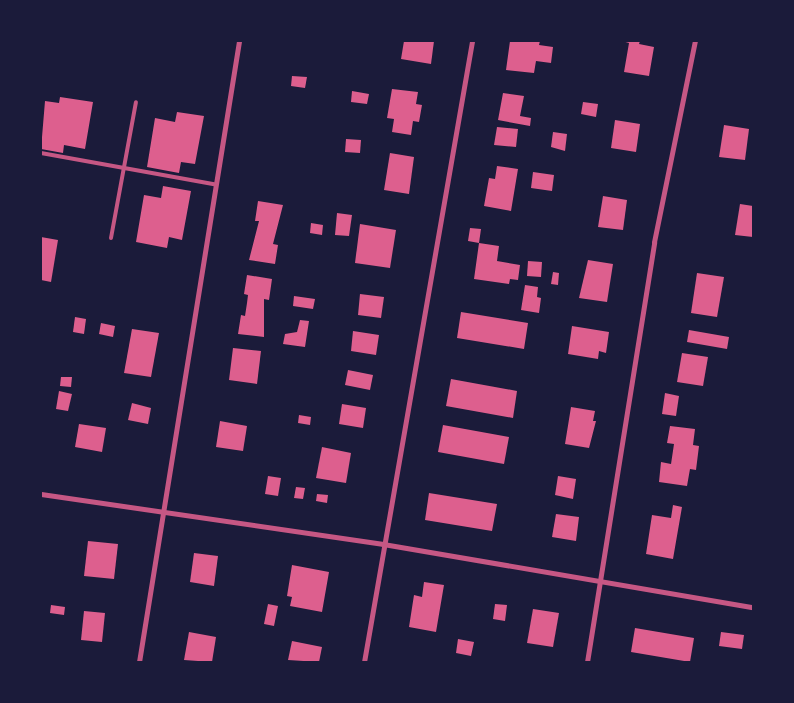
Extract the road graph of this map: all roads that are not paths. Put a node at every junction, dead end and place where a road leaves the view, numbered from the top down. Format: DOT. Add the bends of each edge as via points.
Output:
graph roads {
  1 [pos="239,41"];
  2 [pos="472,41"];
  3 [pos="695,41"];
  4 [pos="136,102"];
  5 [pos="41,153"];
  6 [pos="123,168"];
  7 [pos="214,184"];
  8 [pos="111,238"];
  9 [pos="41,494"];
  10 [pos="164,511"];
  11 [pos="383,544"];
  12 [pos="598,581"];
  13 [pos="753,606"];
  14 [pos="139,662"];
  15 [pos="364,662"];
  16 [pos="587,662"];
  1 -- 7 [label="street"];
  2 -- 11 [label="street"];
  3 -- 12 [label="street" via="654,242"];
  4 -- 6 [label="lane"];
  5 -- 6 [label="lane"];
  6 -- 7 [label="lane"];
  6 -- 8 [label="lane"];
  7 -- 10 [label="street" via="204,276"];
  9 -- 10 [label="street"];
  10 -- 11 [label="street"];
  10 -- 14 [label="street"];
  11 -- 12 [label="street"];
  11 -- 15 [label="street"];
  12 -- 13 [label="street"];
  12 -- 16 [label="street"];
}
